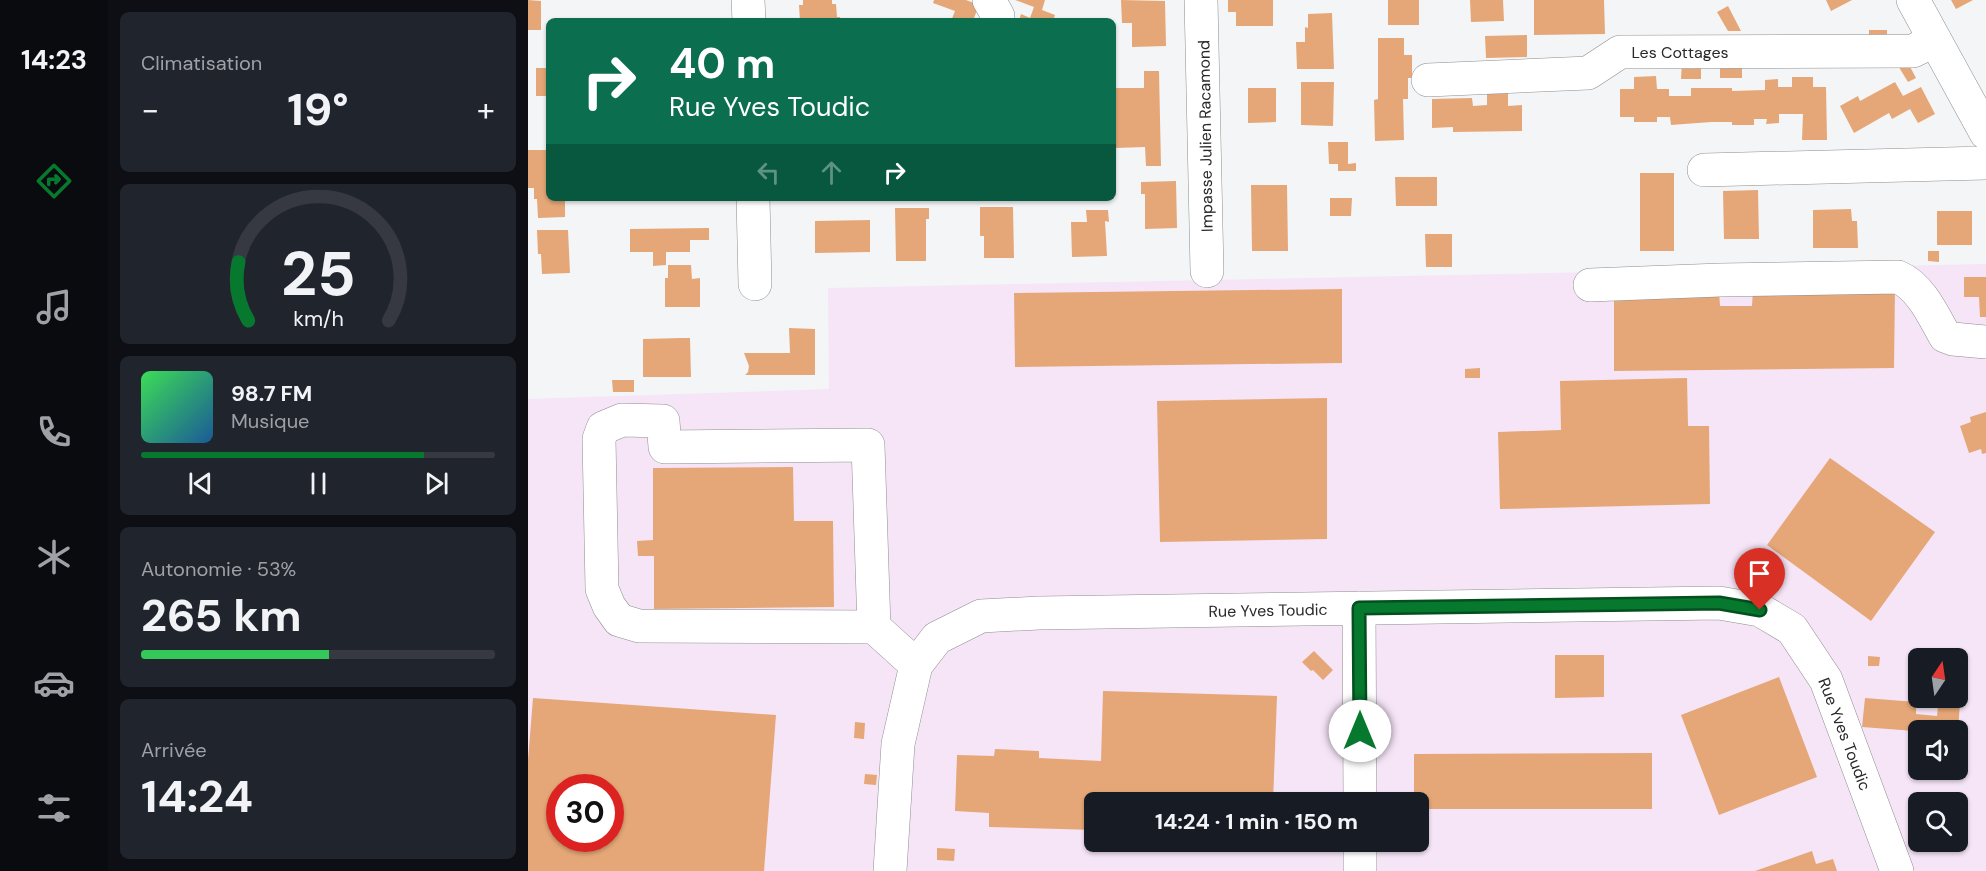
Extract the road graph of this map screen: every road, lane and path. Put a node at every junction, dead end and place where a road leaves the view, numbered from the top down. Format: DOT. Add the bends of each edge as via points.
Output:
graph roads {
  1 [pos="748,0"];
  2 [pos="989,0"];
  3 [pos="1201,0"];
  4 [pos="1913,0"];
  5 [pos="749,18"];
  6 [pos="998,18"];
  7 [pos="1935,40"];
  8 [pos="1428,80"];
  9 [pos="1986,133"];
  10 [pos="1986,164"];
  11 [pos="1704,170"];
  12 [pos="1986,182"];
  13 [pos="1811,186"];
  14 [pos="753,201"];
  15 [pos="1208,271"];
  16 [pos="755,284"];
  17 [pos="1590,285"];
  18 [pos="1986,342"];
  19 [pos="1359,608"];
  20 [pos="874,627"];
  21 [pos="916,665"];
  22 [pos="1360,792"];
  23 [pos="1360,852"];
  24 [pos="890,871"];
  25 [pos="1360,871"];
  26 [pos="1896,871"];
  1 -- 5 [label="street"];
  2 -- 6 [label="street"];
  3 -- 15 [label="street, Impasse Julien Racamond"];
  4 -- 7 [label="street"];
  7 -- 8 [label="street, Les Cottages" via="1913,51 1620,52 1588,73"];
  7 -- 9 [label="street"];
  10 -- 11 [label="street"];
  12 -- 13 [label="street"];
  14 -- 16 [label="street"];
  17 -- 18 [label="street" via="1898,277 1918,292 1945,336"];
  19 -- 21 [label="street, Rue Yves Toudic" via="981,616 937,638"];
  19 -- 22 [label="street"];
  19 -- 26 [label="street, Rue Yves Toudic" via="1719,603 1760,610 1792,629 1826,680"];
  20 -- 20 [label="street" via="868,445 664,447 663,421 622,420 603,428 599,439 602,589 619,620 639,626"];
  20 -- 21 [label="street"];
  21 -- 24 [label="street, Rue Yves Toudic" via="898,744"];
  23 -- 25 [label="street"];
}
